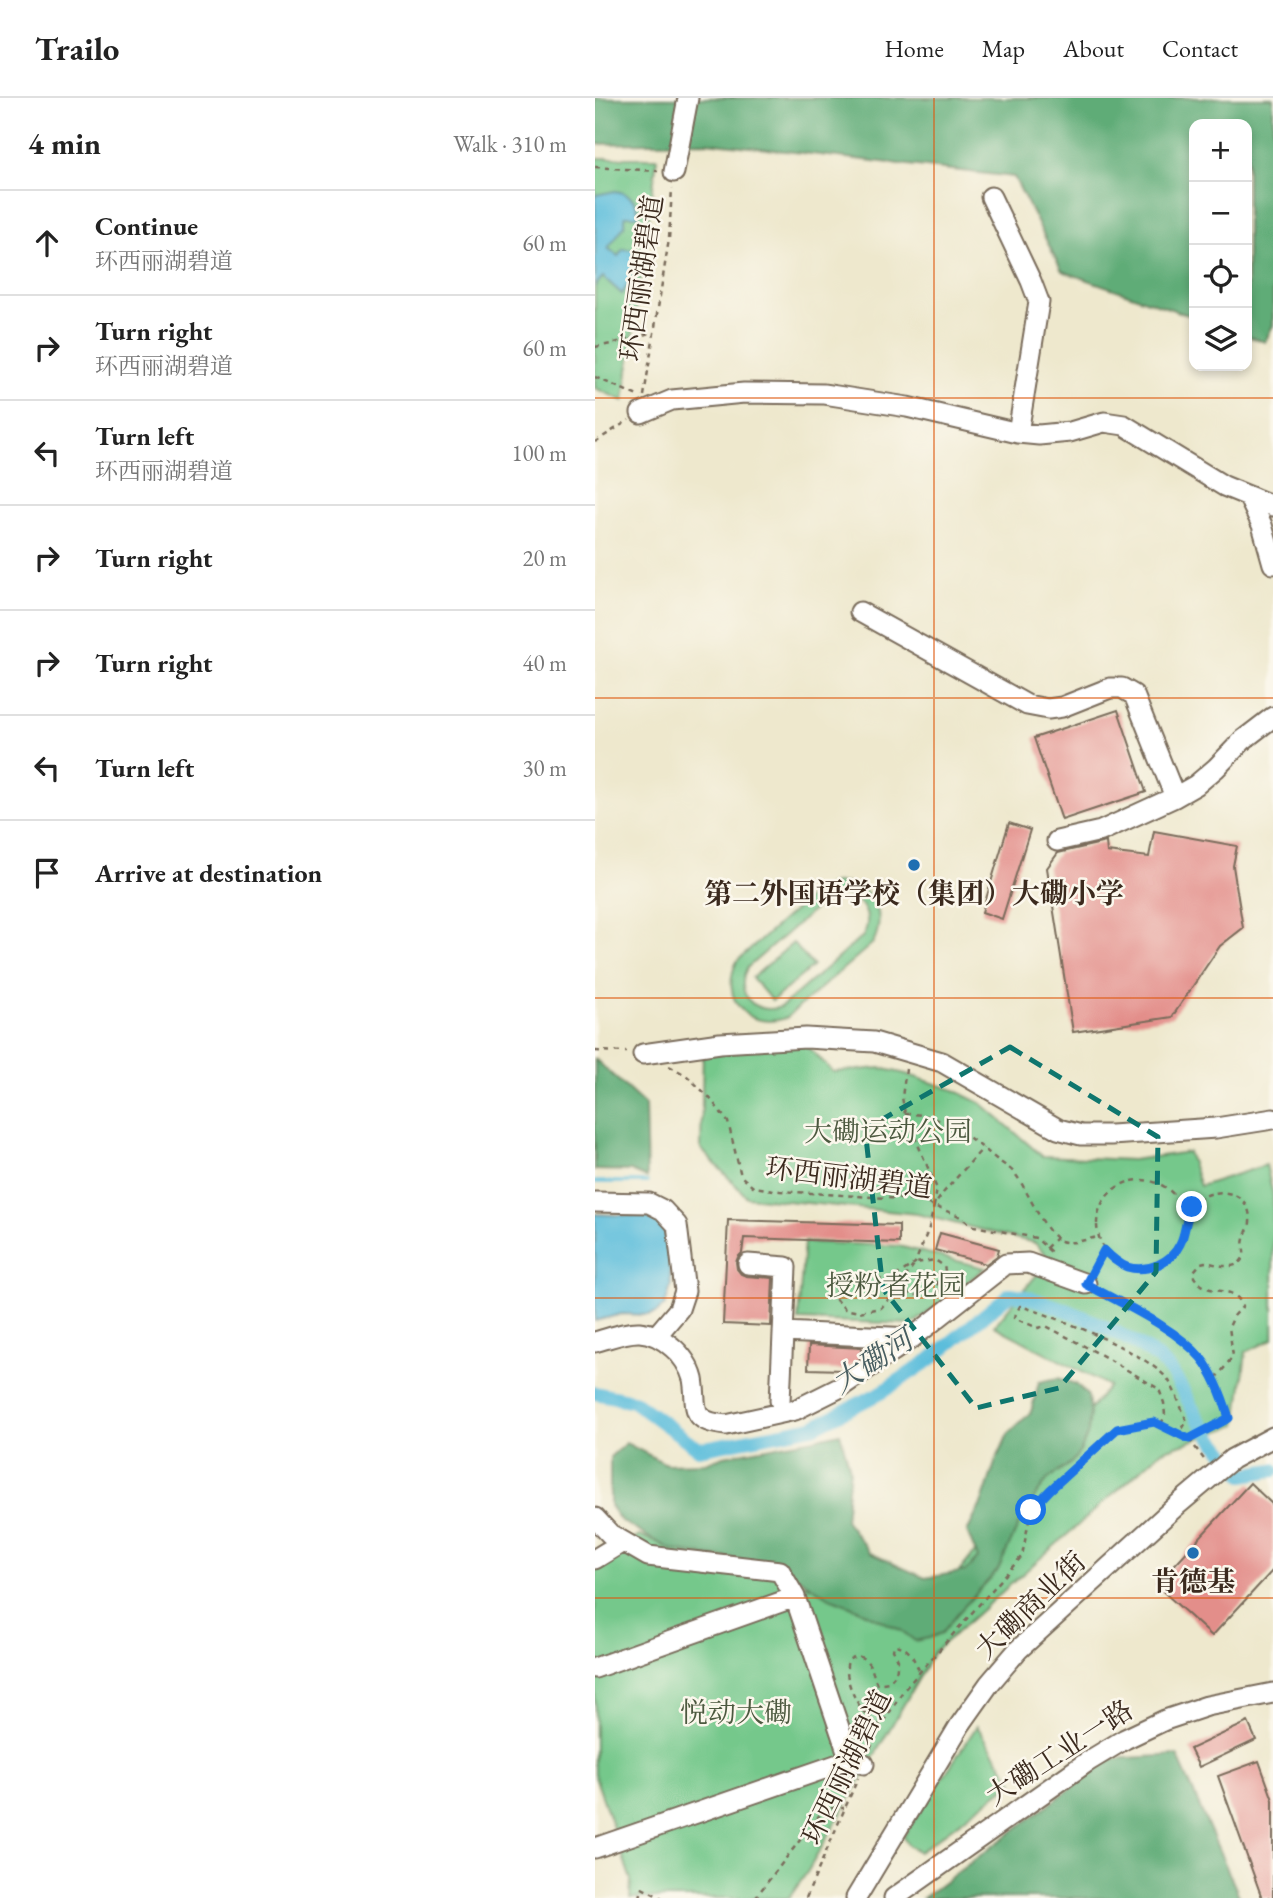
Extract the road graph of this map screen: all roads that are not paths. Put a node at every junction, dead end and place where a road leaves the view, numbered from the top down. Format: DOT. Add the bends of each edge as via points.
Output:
graph roads {
  1 [pos="688,98"];
  2 [pos="674,172"];
  3 [pos="991,197"];
  4 [pos="642,406"];
  5 [pos="1018,433"];
  6 [pos="1249,498"];
  7 [pos="1273,506"];
  8 [pos="1273,564"];
  9 [pos="860,612"];
  10 [pos="1273,717"];
  11 [pos="1175,797"];
  12 [pos="1057,841"];
  13 [pos="643,1054"];
  14 [pos="1273,1119"];
  15 [pos="595,1202"];
  16 [pos="748,1264"];
  17 [pos="1086,1284"];
  18 [pos="783,1332"];
  19 [pos="656,1335"];
  20 [pos="912,1338"];
  21 [pos="595,1342"];
  22 [pos="780,1401"];
  23 [pos="1273,1437"];
  24 [pos="595,1518"];
  25 [pos="623,1542"];
  26 [pos="595,1559"];
  27 [pos="795,1597"];
  28 [pos="595,1668"];
  29 [pos="1273,1693"];
  30 [pos="595,1848"];
  31 [pos="856,1898"];
  32 [pos="894,1898"];
  1 -- 2 [label="street"];
  3 -- 5 [label="street" via="1038,302"];
  4 -- 5 [label="street" via="744,393 824,394 907,407"];
  5 -- 6 [label="street" via="1070,432 1104,422 1124,425"];
  6 -- 7 [label="street"];
  6 -- 8 [label="street"];
  9 -- 11 [label="street" via="1027,705 1062,707 1110,688 1122,688 1133,695"];
  10 -- 11 [label="street" via="1196,785"];
  11 -- 12 [label="street" via="1101,831"];
  13 -- 14 [label="street" via="806,1038 874,1042 942,1062 1058,1129 1081,1135 1216,1128"];
  15 -- 19 [label="street" via="649,1203 677,1225 685,1291 679,1309"];
  16 -- 18 [label="street" via="786,1267"];
  17 -- 20 [label="street" via="1028,1263 1006,1264"];
  18 -- 20 [label="street"];
  18 -- 22 [label="street"];
  19 -- 20 [label="street" via="688,1366 695,1409 714,1424 795,1410 857,1377"];
  19 -- 21 [label="street" via="629,1332"];
  23 -- 31 [label="street, 大磡商业街" via="1232,1459 1018,1650 960,1725"];
  24 -- 25 [label="street"];
  25 -- 26 [label="street"];
  25 -- 27 [label="street" via="663,1559 780,1571"];
  27 -- 28 [label="street"];
  27 -- 30 [label="street" via="857,1762"];
  29 -- 32 [label="street, 大磡工业一路" via="1196,1709 1125,1739"];
}
